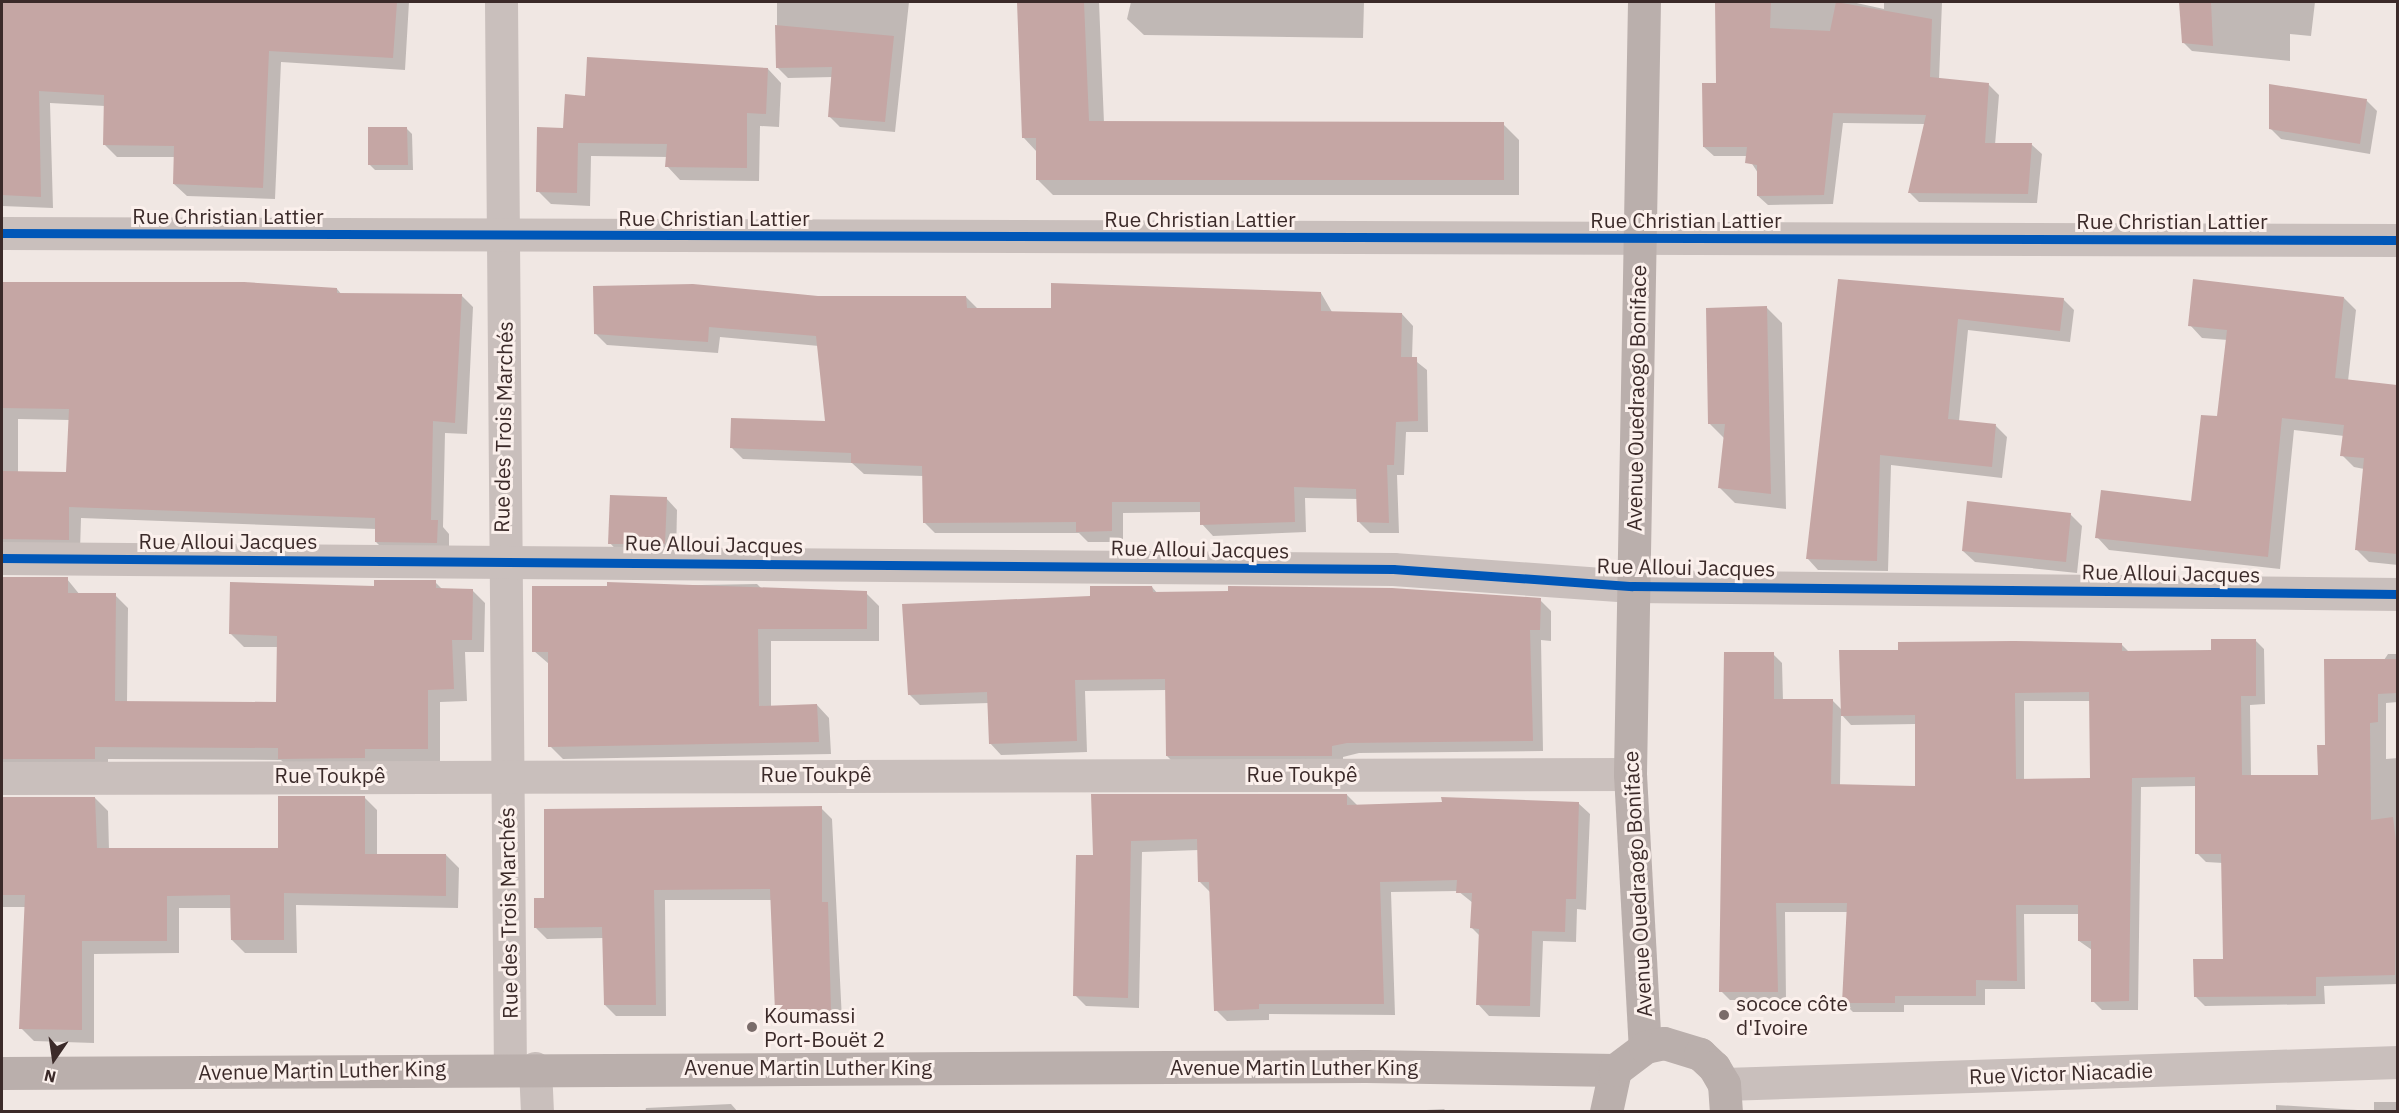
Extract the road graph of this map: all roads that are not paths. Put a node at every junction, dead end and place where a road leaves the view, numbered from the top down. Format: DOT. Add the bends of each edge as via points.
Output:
graph roads {
  1 [pos="501,2"];
  2 [pos="1644,2"];
  3 [pos="2,233"];
  4 [pos="505,236"];
  5 [pos="1640,238"];
  6 [pos="2397,240"];
  7 [pos="2,558"];
  8 [pos="502,560"];
  9 [pos="1632,586"];
  10 [pos="2397,594"];
  11 [pos="507,774"];
  12 [pos="1630,774"];
  13 [pos="2,778"];
  14 [pos="1645,1047"];
  15 [pos="2397,1062"];
  16 [pos="523,1068"];
  17 [pos="1615,1070"];
  18 [pos="2,1073"];
  19 [pos="1725,1098"];
  20 [pos="537,1112"];
  21 [pos="1606,1112"];
  1 -- 4 [label="street, Rue des Trois Marchés"];
  2 -- 5 [label="street, Avenue Ouedraogo Boniface"];
  3 -- 4 [label="street, Rue Christian Lattier"];
  4 -- 5 [label="street, Rue Christian Lattier"];
  4 -- 8 [label="street, Rue des Trois Marchés"];
  5 -- 6 [label="street, Rue Christian Lattier"];
  5 -- 9 [label="street, Avenue Ouedraogo Boniface"];
  7 -- 8 [label="street, Rue Alloui Jacques"];
  8 -- 9 [label="street, Rue Alloui Jacques" via="1393,569"];
  8 -- 11 [label="street, Rue des Trois Marchés"];
  9 -- 10 [label="street, Rue Alloui Jacques"];
  9 -- 12 [label="street, Avenue Ouedraogo Boniface"];
  11 -- 12 [label="street, Rue Toukpê"];
  11 -- 13 [label="street, Rue Toukpê"];
  11 -- 16 [label="street, Rue des Trois Marchés"];
  12 -- 14 [label="street, Avenue Ouedraogo Boniface"];
  14 -- 17 [label="street"];
  14 -- 19 [label="street" via="1683,1046 1714,1067"];
  15 -- 19 [label="street, Rue Victor Niacadie"];
  16 -- 17 [label="street, Avenue Martin Luther King"];
  16 -- 18 [label="street, Avenue Martin Luther King"];
  16 -- 20 [label="street, Rue des Trois Marchés"];
  17 -- 21 [label="street"];
}
